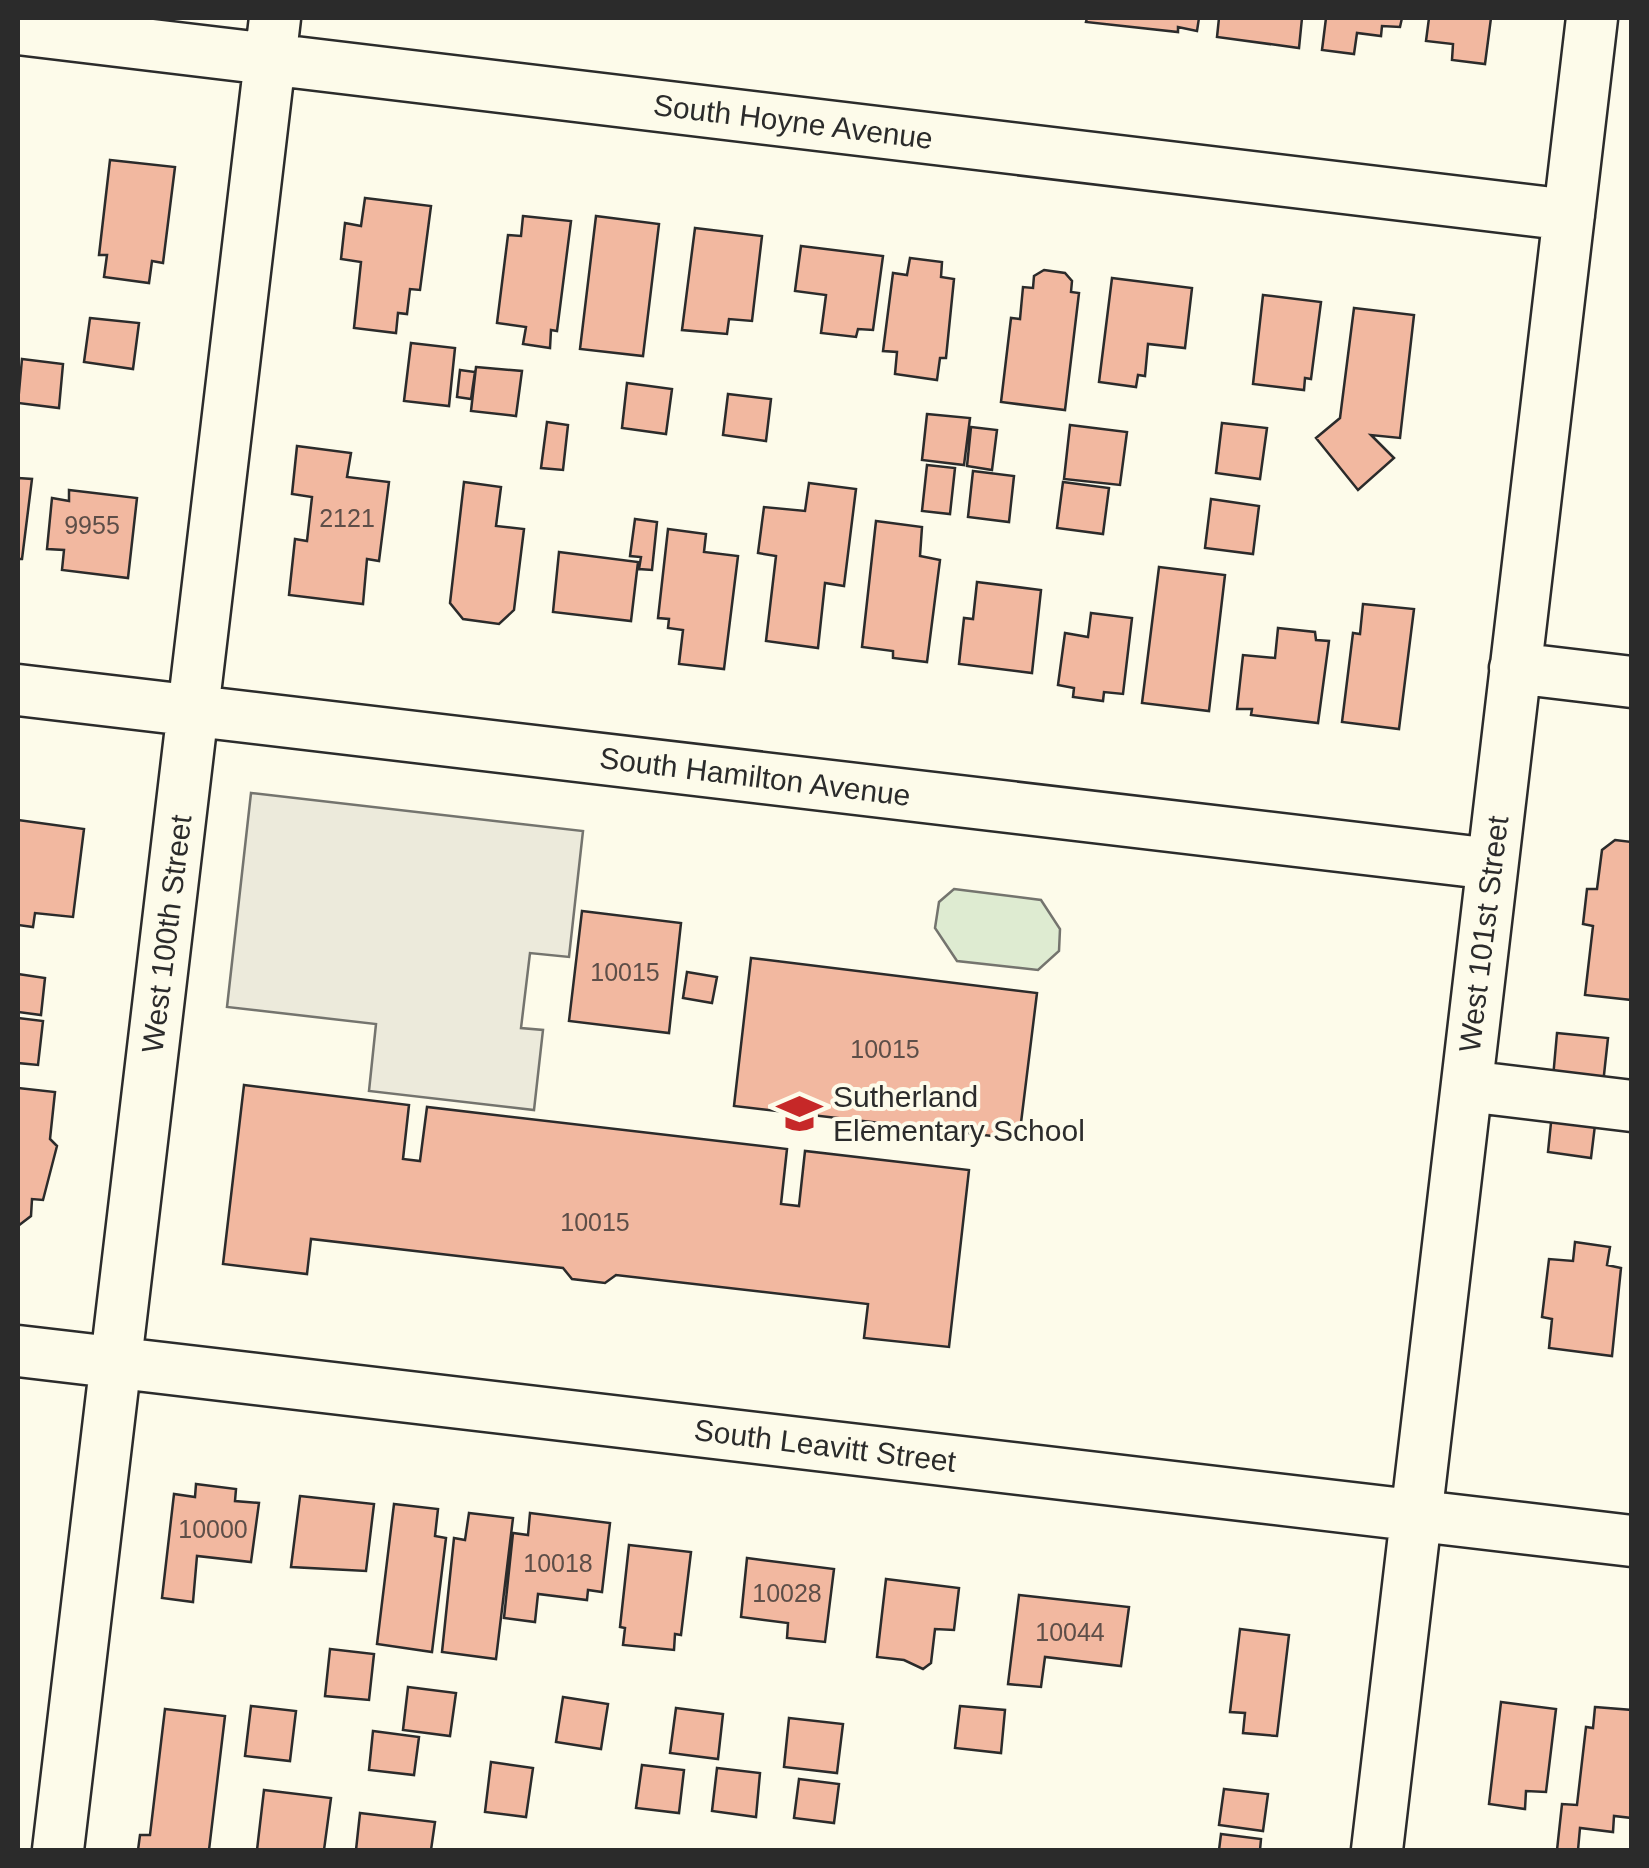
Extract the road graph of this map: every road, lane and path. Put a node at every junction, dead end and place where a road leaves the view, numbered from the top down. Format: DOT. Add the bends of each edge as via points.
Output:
graph roads {
  1 [pos="1592,18"];
  2 [pos="18,29"];
  3 [pos="272,38"];
  4 [pos="1568,216"];
  5 [pos="1515,668"];
  6 [pos="1632,682"];
  7 [pos="18,690"];
  8 [pos="193,711"];
  9 [pos="1492,864"];
  10 [pos="1466,1086"];
  11 [pos="1632,1106"];
  12 [pos="18,1351"];
  13 [pos="116,1362"];
  14 [pos="1416,1516"];
  15 [pos="1632,1542"];
  16 [pos="58,1850"];
  17 [pos="1377,1850"];
  1 -- 4 [label="street, West 101st Street"];
  2 -- 3 [label="street, South Hoyne Avenue"];
  3 -- 4 [label="street, South Hoyne Avenue"];
  3 -- 8 [label="street, West 100th Street"];
  4 -- 5 [label="street, West 101st Street"];
  5 -- 6 [label="street"];
  5 -- 9 [label="street, West 101st Street"];
  7 -- 8 [label="street, South Hamilton Avenue"];
  8 -- 9 [label="street, South Hamilton Avenue"];
  8 -- 13 [label="street, West 100th Street"];
  9 -- 10 [label="street, West 101st Street"];
  10 -- 11 [label="street"];
  10 -- 14 [label="street, West 101st Street"];
  12 -- 13 [label="street, South Leavitt Street"];
  13 -- 14 [label="street, South Leavitt Street"];
  13 -- 16 [label="street, West 100th Street"];
  14 -- 15 [label="street, South Leavitt Street"];
  14 -- 17 [label="street, West 101st Street"];
}
